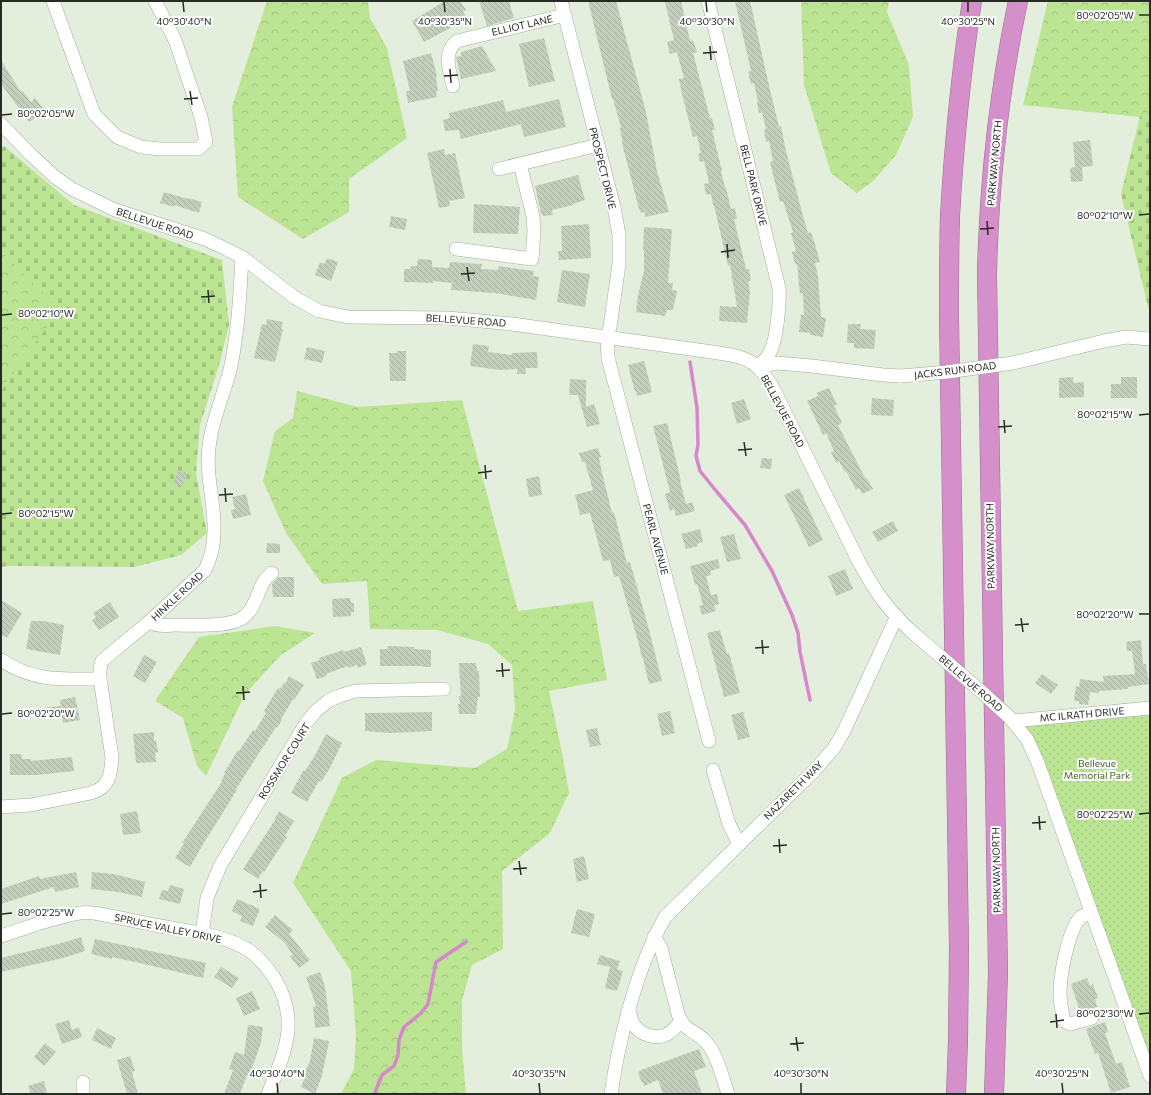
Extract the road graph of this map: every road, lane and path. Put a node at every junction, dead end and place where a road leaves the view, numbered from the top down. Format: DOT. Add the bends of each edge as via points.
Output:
graph roads {
  1 [pos="53,1"];
  2 [pos="155,1"];
  3 [pos="561,1"];
  4 [pos="708,1"];
  5 [pos="972,1"];
  6 [pos="1018,1"];
  7 [pos="565,15"];
  8 [pos="453,86"];
  9 [pos="1,124"];
  10 [pos="598,145"];
  11 [pos="520,164"];
  12 [pos="498,169"];
  13 [pos="456,249"];
  14 [pos="242,258"];
  15 [pos="607,336"];
  16 [pos="1150,339"];
  17 [pos="758,366"];
  18 [pos="272,573"];
  19 [pos="896,618"];
  20 [pos="150,621"];
  21 [pos="1,660"];
  22 [pos="100,678"];
  23 [pos="444,689"];
  24 [pos="1150,708"];
  25 [pos="1011,718"];
  26 [pos="709,741"];
  27 [pos="713,770"];
  28 [pos="1,807"];
  29 [pos="739,844"];
  30 [pos="1091,912"];
  31 [pos="202,934"];
  32 [pos="1,936"];
  33 [pos="654,936"];
  34 [pos="629,1011"];
  35 [pos="1092,1018"];
  36 [pos="681,1022"];
  37 [pos="1150,1076"];
  38 [pos="268,1094"];
  39 [pos="610,1094"];
  40 [pos="728,1094"];
  41 [pos="956,1094"];
  42 [pos="994,1094"];
  1 -- 2 [label="street" via="94,114 117,137 141,147 198,149 206,142 201,117 175,40"];
  3 -- 7 [label="street, PROSPECT DRIVE"];
  4 -- 17 [label="street, BELL PARK DRIVE" via="779,288 773,344 769,354"];
  5 -- 41 [label="highway" via="958,117 949,253 959,947"];
  6 -- 42 [label="highway, PARKWAY NORTH" via="997,126 987,274 998,973"];
  7 -- 8 [label="street, ELLIOT LANE" via="457,41 450,48 448,59"];
  7 -- 10 [label="street, PROSPECT DRIVE"];
  9 -- 14 [label="street, BELLEVUE ROAD" via="40,164 72,189 115,210 205,239"];
  10 -- 11 [label="street"];
  10 -- 15 [label="street, PROSPECT DRIVE" via="619,235 619,264"];
  11 -- 12 [label="street"];
  11 -- 13 [label="street" via="533,216 532,258"];
  14 -- 15 [label="street, BELLEVUE ROAD" via="306,305 334,315 367,318 458,318"];
  14 -- 20 [label="street, HINKLE ROAD" via="230,370 210,440 208,471 214,531 210,560 197,579"];
  15 -- 17 [label="street, BELLEVUE ROAD" via="735,356"];
  15 -- 26 [label="street, PEARL AVENUE" via="608,358"];
  16 -- 17 [label="street, JACKS RUN ROAD, bridge" via="1126,337 1013,363 900,376 777,363"];
  17 -- 19 [label="street, BELLEVUE ROAD" via="780,401 869,580"];
  18 -- 20 [label="street" via="261,584 258,597 244,618 225,624 195,626 158,625"];
  19 -- 25 [label="street, BELLEVUE ROAD, bridge"];
  19 -- 29 [label="street, NAZARETH WAY" via="834,748"];
  20 -- 22 [label="street, HINKLE ROAD" via="102,661"];
  21 -- 22 [label="street" via="39,677"];
  22 -- 28 [label="street, HINKLE ROAD" via="112,757 106,783 91,793 31,805"];
  23 -- 31 [label="street, ROSSMOR COURT" via="355,691 328,701 316,711 306,723 220,866 207,898"];
  24 -- 25 [label="street, MC ILRATH DRIVE"];
  25 -- 30 [label="street, BELLEVUE ROAD" via="1027,739 1038,763"];
  27 -- 29 [label="street" via="729,824"];
  29 -- 33 [label="street, NAZARETH WAY" via="669,912"];
  30 -- 35 [label="street" via="1081,916 1074,926 1062,970 1060,992 1064,1021 1070,1024"];
  30 -- 37 [label="street, BELLEVUE ROAD"];
  31 -- 32 [label="street, SPRUCE VALLEY DRIVE" via="81,912"];
  31 -- 38 [label="street, SPRUCE VALLEY DRIVE" via="246,949 268,970 281,991 288,1017 286,1048"];
  33 -- 34 [label="street, NAZARETH WAY"];
  33 -- 36 [label="street" via="661,948"];
  34 -- 36 [label="street" via="638,1029 651,1036 664,1036"];
  34 -- 39 [label="street, NAZARETH WAY"];
  36 -- 40 [label="street" via="706,1042 714,1055"];
}
